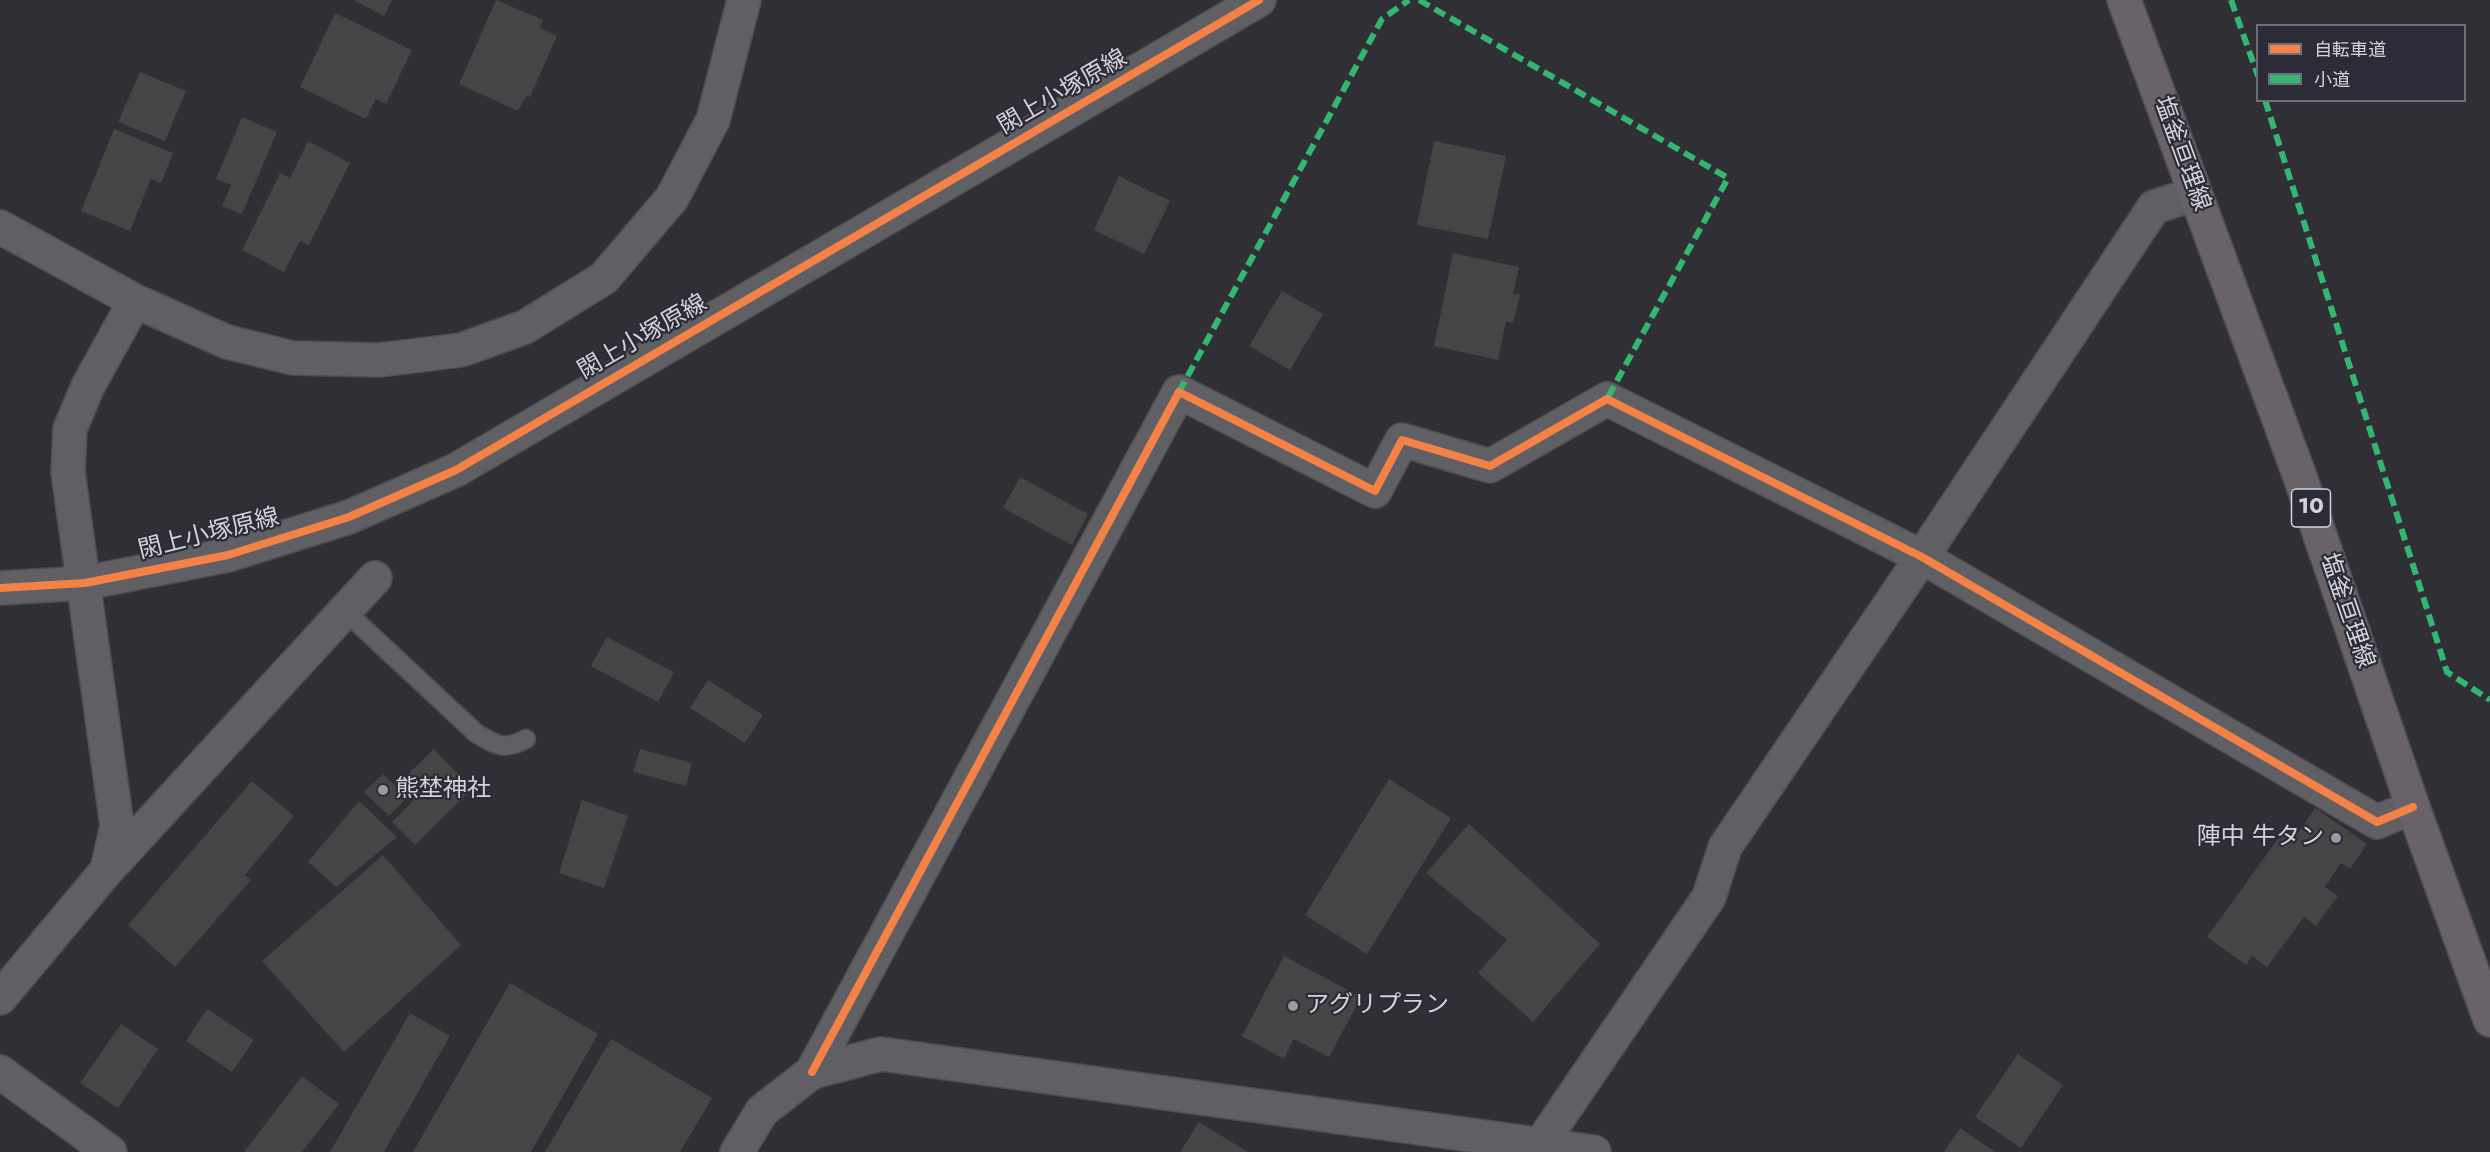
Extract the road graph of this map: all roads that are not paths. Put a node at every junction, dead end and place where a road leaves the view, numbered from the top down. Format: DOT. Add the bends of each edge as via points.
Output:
graph roads {
  1 [pos="744,0"];
  2 [pos="1259,0"];
  3 [pos="2124,0"];
  4 [pos="2195,194"];
  5 [pos="0,227"];
  6 [pos="135,302"];
  7 [pos="1922,557"];
  8 [pos="375,578"];
  9 [pos="85,583"];
  10 [pos="0,588"];
  11 [pos="345,611"];
  12 [pos="526,739"];
  13 [pos="2413,807"];
  14 [pos="107,870"];
  15 [pos="0,998"];
  16 [pos="2490,1020"];
  17 [pos="0,1072"];
  18 [pos="812,1072"];
  19 [pos="1540,1145"];
  20 [pos="110,1152"];
  21 [pos="737,1152"];
  22 [pos="1594,1152"];
  1 -- 6 [label="street" via="713,120 672,198 604,278 525,327 462,350 380,360 293,358 227,342"];
  2 -- 9 [label="street, 閖上小塚原線" via="456,470 349,517 228,555"];
  3 -- 4 [label="main road, 塩釜亘理線 / 10"];
  4 -- 7 [label="street" via="2154,207"];
  4 -- 13 [label="main road, 塩釜亘理線 / 10" via="2299,474"];
  5 -- 6 [label="street"];
  6 -- 9 [label="street" via="88,386 70,429 68,472"];
  7 -- 13 [label="street" via="2377,822"];
  7 -- 18 [label="street" via="1608,399 1490,466 1402,440 1375,491 1179,392"];
  7 -- 19 [label="street" via="1725,847 1709,897"];
  8 -- 11 [label="street"];
  9 -- 10 [label="street, 閖上小塚原線"];
  9 -- 14 [label="street" via="117,826"];
  11 -- 12 [label="lane" via="476,733 496,746 514,745"];
  11 -- 14 [label="street"];
  13 -- 16 [label="main road, 塩釜亘理線 / 10"];
  14 -- 15 [label="street"];
  17 -- 20 [label="street"];
  18 -- 19 [label="street" via="880,1054"];
  18 -- 21 [label="street" via="762,1111"];
  19 -- 22 [label="street"];
}
